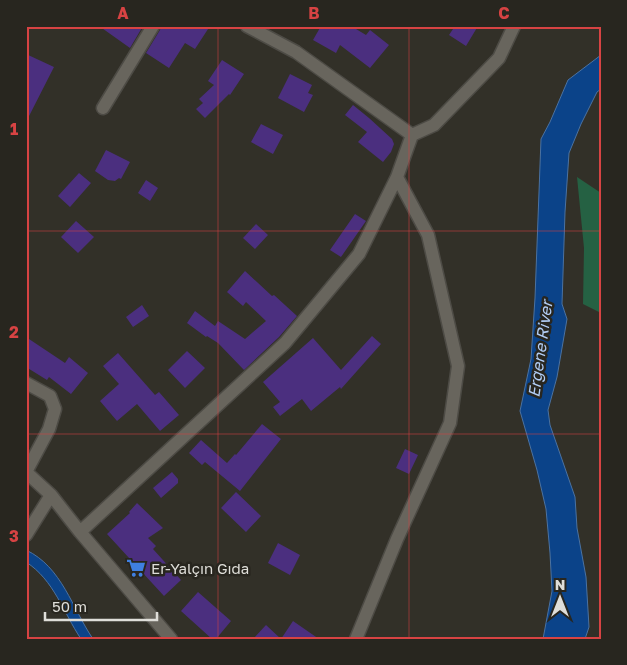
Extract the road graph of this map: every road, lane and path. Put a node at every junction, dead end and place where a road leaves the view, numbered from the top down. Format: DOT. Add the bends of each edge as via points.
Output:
graph roads {
  1 [pos="153,26"];
  2 [pos="246,26"];
  3 [pos="514,26"];
  4 [pos="103,108"];
  5 [pos="412,135"];
  6 [pos="397,177"];
  7 [pos="26,383"];
  8 [pos="26,472"];
  9 [pos="51,495"];
  10 [pos="80,532"];
  11 [pos="26,535"];
  12 [pos="170,639"];
  13 [pos="356,639"];
  1 -- 4 [label="street"];
  2 -- 5 [label="street" via="296,52"];
  3 -- 5 [label="street" via="499,58 434,125"];
  5 -- 6 [label="street"];
  6 -- 10 [label="street" via="359,254 285,343"];
  6 -- 13 [label="street" via="428,235 458,366 450,422"];
  7 -- 8 [label="street" via="50,396 55,409"];
  8 -- 9 [label="street"];
  9 -- 10 [label="street"];
  9 -- 11 [label="street"];
  10 -- 12 [label="street"];
}
